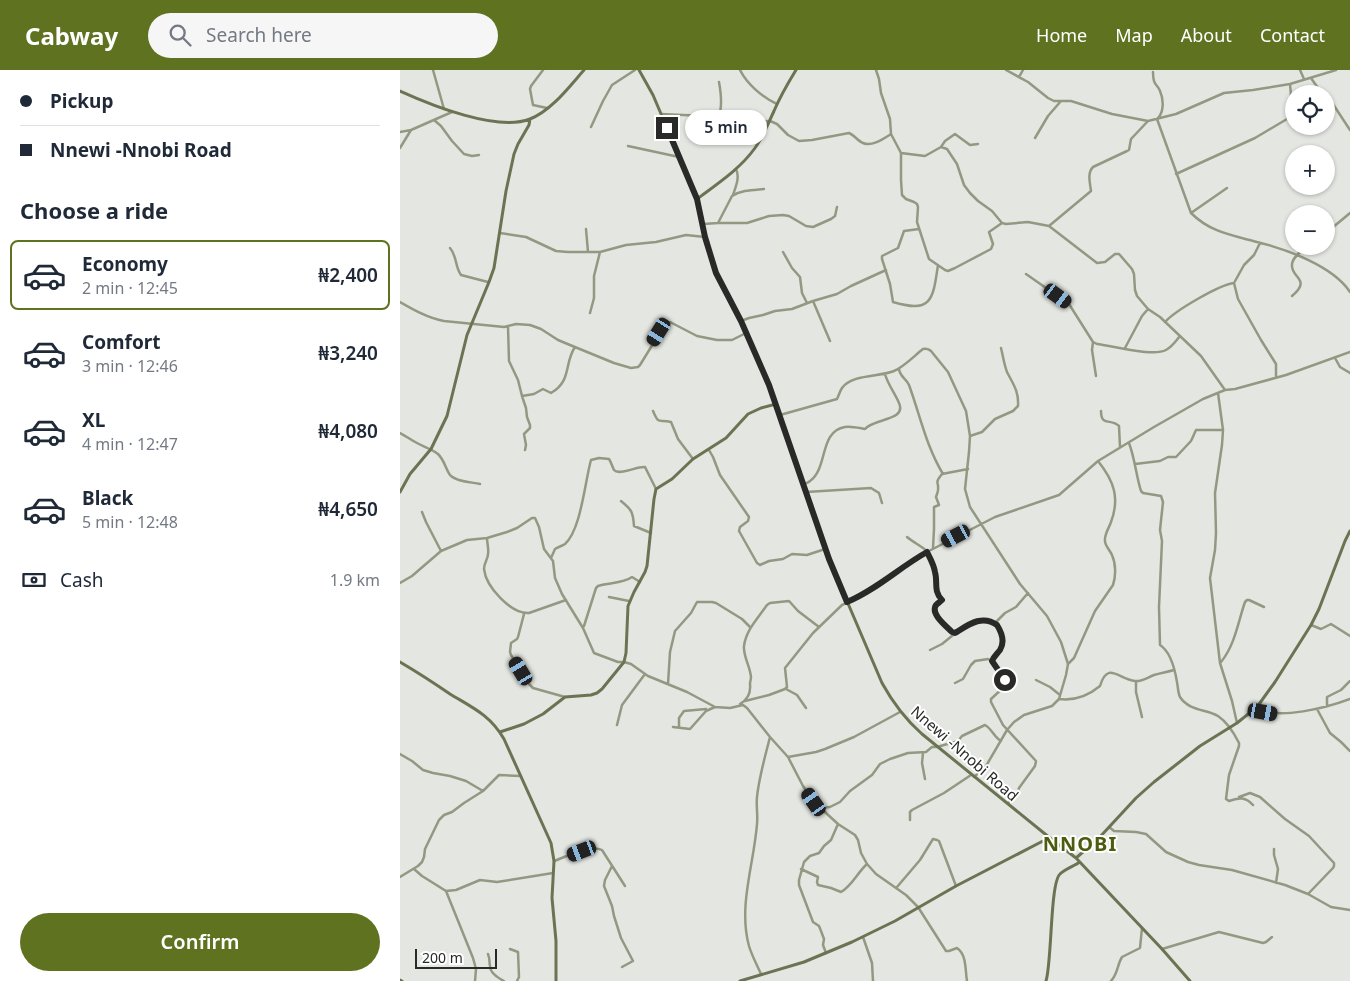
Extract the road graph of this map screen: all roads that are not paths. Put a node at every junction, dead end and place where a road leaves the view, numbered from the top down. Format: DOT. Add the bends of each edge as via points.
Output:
graph roads {
  1 [pos="433,70"];
  2 [pos="543,70"];
  3 [pos="584,70"];
  4 [pos="634,70"];
  5 [pos="639,70"];
  6 [pos="740,70"];
  7 [pos="796,70"];
  8 [pos="876,70"];
  9 [pos="1006,70"];
  10 [pos="1024,70"];
  11 [pos="1300,70"];
  12 [pos="1336,70"];
  13 [pos="1153,72"];
  14 [pos="1019,77"];
  15 [pos="1311,78"];
  16 [pos="1304,79"];
  17 [pos="719,82"];
  18 [pos="1290,84"];
  19 [pos="1316,85"];
  20 [pos="400,91"];
  21 [pos="1061,100"];
  22 [pos="777,104"];
  23 [pos="1335,107"];
  24 [pos="444,108"];
  25 [pos="547,108"];
  26 [pos="452,111"];
  27 [pos="661,114"];
  28 [pos="718,118"];
  29 [pos="530,119"];
  30 [pos="1157,119"];
  31 [pos="434,120"];
  32 [pos="770,120"];
  33 [pos="1148,121"];
  34 [pos="591,127"];
  35 [pos="411,130"];
  36 [pos="1350,130"];
  37 [pos="400,132"];
  38 [pos="891,134"];
  39 [pos="1035,138"];
  40 [pos="978,144"];
  41 [pos="628,146"];
  42 [pos="941,147"];
  43 [pos="400,148"];
  44 [pos="901,153"];
  45 [pos="479,155"];
  46 [pos="679,157"];
  47 [pos="736,169"];
  48 [pos="1176,174"];
  49 [pos="1227,188"];
  50 [pos="764,189"];
  51 [pos="732,196"];
  52 [pos="697,199"];
  53 [pos="837,207"];
  54 [pos="1191,213"];
  55 [pos="1350,213"];
  56 [pos="718,222"];
  57 [pos="1002,223"];
  58 [pos="703,224"];
  59 [pos="1050,226"];
  60 [pos="1335,226"];
  61 [pos="586,229"];
  62 [pos="919,229"];
  63 [pos="500,233"];
  64 [pos="705,237"];
  65 [pos="1260,242"];
  66 [pos="450,248"];
  67 [pos="1285,251"];
  68 [pos="588,252"];
  69 [pos="600,252"];
  70 [pos="783,252"];
  71 [pos="1297,255"];
  72 [pos="938,265"];
  73 [pos="886,270"];
  74 [pos="1026,274"];
  75 [pos="489,282"];
  76 [pos="1234,283"];
  77 [pos="1350,292"];
  78 [pos="1292,296"];
  79 [pos="812,301"];
  80 [pos="400,302"];
  81 [pos="807,303"];
  82 [pos="1148,309"];
  83 [pos="590,313"];
  84 [pos="741,321"];
  85 [pos="1165,322"];
  86 [pos="472,324"];
  87 [pos="508,327"];
  88 [pos="746,332"];
  89 [pos="1180,336"];
  90 [pos="830,341"];
  91 [pos="1093,342"];
  92 [pos="576,347"];
  93 [pos="1002,348"];
  94 [pos="1125,348"];
  95 [pos="1350,352"];
  96 [pos="1335,358"];
  97 [pos="899,369"];
  98 [pos="1350,373"];
  99 [pos="885,374"];
  100 [pos="1096,376"];
  101 [pos="1276,377"];
  102 [pos="1225,390"];
  103 [pos="1218,393"];
  104 [pos="522,396"];
  105 [pos="776,404"];
  106 [pos="653,411"];
  107 [pos="1101,411"];
  108 [pos="780,415"];
  109 [pos="1223,430"];
  110 [pos="400,433"];
  111 [pos="970,436"];
  112 [pos="1129,443"];
  113 [pos="1120,447"];
  114 [pos="431,449"];
  115 [pos="525,450"];
  116 [pos="709,450"];
  117 [pos="693,460"];
  118 [pos="1098,461"];
  119 [pos="1136,464"];
  120 [pos="968,469"];
  121 [pos="943,474"];
  122 [pos="480,484"];
  123 [pos="803,485"];
  124 [pos="656,489"];
  125 [pos="400,492"];
  126 [pos="806,492"];
  127 [pos="621,500"];
  128 [pos="882,503"];
  129 [pos="422,512"];
  130 [pos="981,523"];
  131 [pos="1350,530"];
  132 [pos="651,533"];
  133 [pos="907,537"];
  134 [pos="487,538"];
  135 [pos="933,548"];
  136 [pos="825,549"];
  137 [pos="441,551"];
  138 [pos="927,552"];
  139 [pos="551,558"];
  140 [pos="640,582"];
  141 [pos="400,584"];
  142 [pos="1028,593"];
  143 [pos="609,597"];
  144 [pos="566,600"];
  145 [pos="629,601"];
  146 [pos="847,602"];
  147 [pos="1264,607"];
  148 [pos="524,614"];
  149 [pos="995,623"];
  150 [pos="1311,625"];
  151 [pos="750,627"];
  152 [pos="819,627"];
  153 [pos="583,628"];
  154 [pos="955,633"];
  155 [pos="1350,636"];
  156 [pos="930,650"];
  157 [pos="992,661"];
  158 [pos="400,662"];
  159 [pos="624,662"];
  160 [pos="1220,663"];
  161 [pos="1068,664"];
  162 [pos="1174,670"];
  163 [pos="645,674"];
  164 [pos="1036,680"];
  165 [pos="1350,681"];
  166 [pos="1136,682"];
  167 [pos="955,683"];
  168 [pos="668,684"];
  169 [pos="785,689"];
  170 [pos="1061,695"];
  171 [pos="565,698"];
  172 [pos="1059,699"];
  173 [pos="1350,699"];
  174 [pos="745,701"];
  175 [pos="739,705"];
  176 [pos="1327,706"];
  177 [pos="715,707"];
  178 [pos="1257,707"];
  179 [pos="806,708"];
  180 [pos="710,709"];
  181 [pos="1317,709"];
  182 [pos="900,712"];
  183 [pos="1142,717"];
  184 [pos="1237,723"];
  185 [pos="617,725"];
  186 [pos="673,727"];
  187 [pos="679,728"];
  188 [pos="1229,728"];
  189 [pos="1007,730"];
  190 [pos="500,732"];
  191 [pos="770,736"];
  192 [pos="1001,741"];
  193 [pos="937,747"];
  194 [pos="1350,751"];
  195 [pos="924,753"];
  196 [pos="400,754"];
  197 [pos="788,757"];
  198 [pos="521,776"];
  199 [pos="972,776"];
  200 [pos="925,779"];
  201 [pos="483,791"];
  202 [pos="1238,798"];
  203 [pos="1006,803"];
  204 [pos="1253,805"];
  205 [pos="820,808"];
  206 [pos="910,820"];
  207 [pos="838,824"];
  208 [pos="1109,827"];
  209 [pos="1044,834"];
  210 [pos="1051,839"];
  211 [pos="1041,842"];
  212 [pos="1274,848"];
  213 [pos="1076,858"];
  214 [pos="554,861"];
  215 [pos="1080,862"];
  216 [pos="866,864"];
  217 [pos="612,866"];
  218 [pos="414,869"];
  219 [pos="801,869"];
  220 [pos="553,873"];
  221 [pos="400,877"];
  222 [pos="1276,883"];
  223 [pos="626,886"];
  224 [pos="956,886"];
  225 [pos="897,887"];
  226 [pos="446,892"];
  227 [pos="1308,894"];
  228 [pos="918,908"];
  229 [pos="1350,910"];
  230 [pos="1142,928"];
  231 [pos="863,937"];
  232 [pos="1272,937"];
  233 [pos="510,948"];
  234 [pos="1162,949"];
  235 [pos="826,953"];
  236 [pos="488,954"];
  237 [pos="622,968"];
  238 [pos="762,976"];
  239 [pos="476,981"];
  240 [pos="504,981"];
  241 [pos="517,981"];
  242 [pos="556,981"];
  243 [pos="740,981"];
  244 [pos="873,981"];
  245 [pos="967,981"];
  246 [pos="1046,981"];
  247 [pos="1111,981"];
  248 [pos="1190,981"];
  1 -- 24 [label="street"];
  2 -- 25 [label="street" via="530,89 533,105"];
  3 -- 25 [label="main road"];
  4 -- 34 [label="street" via="612,85"];
  5 -- 27 [label="main road, Nnewi -Nnobi Road"];
  6 -- 22 [label="street" via="764,97"];
  7 -- 22 [label="main road"];
  8 -- 38 [label="street"];
  9 -- 14 [label="street"];
  10 -- 14 [label="street"];
  11 -- 16 [label="street"];
  12 -- 15 [label="street"];
  13 -- 30 [label="street" via="1163,99 1162,113"];
  14 -- 21 [label="street" via="1048,98"];
  15 -- 16 [label="street"];
  15 -- 19 [label="street"];
  16 -- 18 [label="street"];
  17 -- 28 [label="street" via="721,104"];
  18 -- 30 [label="street" via="1224,93"];
  18 -- 48 [label="street" via="1287,119"];
  20 -- 24 [label="main road"];
  21 -- 33 [label="street"];
  21 -- 39 [label="street"];
  22 -- 32 [label="main road"];
  23 -- 36 [label="street"];
  24 -- 26 [label="main road"];
  25 -- 29 [label="main road"];
  26 -- 29 [label="main road" via="501,123"];
  26 -- 31 [label="street"];
  27 -- 28 [label="street"];
  27 -- 46 [label="main road, Nnewi -Nnobi Road"];
  28 -- 32 [label="street" via="739,122"];
  29 -- 63 [label="main road" via="514,154"];
  30 -- 33 [label="street"];
  30 -- 48 [label="street"];
  31 -- 35 [label="street"];
  31 -- 45 [label="street" via="464,154"];
  32 -- 38 [label="street" via="799,141 849,133 866,144"];
  32 -- 47 [label="main road" via="754,149"];
  33 -- 59 [label="street" via="1131,139 1129,150 1090,170 1090,194"];
  35 -- 37 [label="street"];
  35 -- 43 [label="street"];
  38 -- 44 [label="street"];
  40 -- 42 [label="street" via="970,145 955,134"];
  41 -- 46 [label="street"];
  42 -- 44 [label="street" via="925,156"];
  42 -- 57 [label="street" via="953,157 970,192"];
  44 -- 62 [label="street" via="902,195 917,204"];
  46 -- 52 [label="main road, Nnewi -Nnobi Road"];
  47 -- 51 [label="street" via="737,183"];
  47 -- 52 [label="main road"];
  48 -- 54 [label="street"];
  49 -- 54 [label="street"];
  50 -- 51 [label="street" via="741,191"];
  51 -- 56 [label="street"];
  52 -- 58 [label="main road, Nnewi -Nnobi Road"];
  53 -- 56 [label="street" via="836,214 813,227 789,216 770,216 747,223"];
  54 -- 65 [label="street" via="1216,231"];
  55 -- 60 [label="street"];
  56 -- 58 [label="street"];
  57 -- 59 [label="street" via="1028,222"];
  57 -- 72 [label="street" via="990,232 992,248 951,270"];
  58 -- 64 [label="main road, Nnewi -Nnobi Road"];
  59 -- 82 [label="street" via="1098,262 1119,254 1132,269 1137,296"];
  61 -- 68 [label="street"];
  62 -- 72 [label="street" via="929,259"];
  62 -- 73 [label="street" via="904,231 898,248 882,256"];
  63 -- 68 [label="street" via="526,237 556,251"];
  63 -- 75 [label="main road"];
  64 -- 69 [label="street" via="686,235"];
  64 -- 84 [label="main road, Nnewi -Nnobi Road" via="716,273"];
  65 -- 67 [label="street"];
  65 -- 76 [label="street"];
  66 -- 75 [label="street" via="461,275"];
  68 -- 69 [label="street"];
  69 -- 83 [label="street"];
  70 -- 81 [label="street" via="800,277"];
  71 -- 77 [label="street" via="1325,269"];
  71 -- 78 [label="street" via="1292,265 1300,288"];
  72 -- 73 [label="street" via="933,294 923,305 893,302"];
  73 -- 79 [label="street" via="837,294"];
  74 -- 91 [label="street" via="1069,304"];
  75 -- 86 [label="main road"];
  76 -- 85 [label="street" via="1188,305"];
  76 -- 101 [label="street" via="1238,299 1276,364"];
  79 -- 81 [label="street"];
  79 -- 90 [label="street"];
  80 -- 86 [label="street" via="434,319"];
  81 -- 84 [label="street"];
  82 -- 85 [label="street"];
  82 -- 94 [label="street"];
  84 -- 88 [label="main road, Nnewi -Nnobi Road"];
  85 -- 89 [label="street"];
  86 -- 87 [label="street"];
  86 -- 114 [label="main road" via="447,416"];
  87 -- 92 [label="street" via="522,324 541,329"];
  87 -- 104 [label="street" via="509,361"];
  88 -- 92 [label="street" via="732,340 717,340 697,336 670,322 664,326 640,365 634,368"];
  88 -- 105 [label="main road, Nnewi -Nnobi Road"];
  89 -- 94 [label="street" via="1163,351 1142,352"];
  89 -- 102 [label="street" via="1200,356"];
  91 -- 94 [label="street"];
  91 -- 100 [label="street"];
  92 -- 104 [label="street" via="566,375 556,389 551,393 543,389"];
  93 -- 111 [label="street" via="1018,406 995,419 982,432"];
  95 -- 96 [label="street"];
  96 -- 98 [label="street" via="1340,367"];
  96 -- 101 [label="street"];
  97 -- 99 [label="street"];
  97 -- 111 [label="street" via="923,349 932,351 948,372 960,397"];
  97 -- 121 [label="street" via="909,385 926,440"];
  99 -- 108 [label="street" via="847,384 835,400"];
  99 -- 123 [label="street" via="900,413 865,429 844,427 835,432 814,477"];
  101 -- 102 [label="street"];
  102 -- 103 [label="street"];
  103 -- 109 [label="street"];
  103 -- 112 [label="street"];
  104 -- 115 [label="street" via="530,425 524,434"];
  105 -- 108 [label="main road, Nnewi -Nnobi Road"];
  105 -- 116 [label="main road" via="748,414 732,433"];
  106 -- 117 [label="street" via="657,420 672,424"];
  107 -- 113 [label="street" via="1103,420 1119,426"];
  108 -- 123 [label="main road, Nnewi -Nnobi Road"];
  109 -- 119 [label="street" via="1196,430 1192,441 1176,457"];
  109 -- 160 [label="street" via="1215,493 1215,550 1210,578"];
  110 -- 114 [label="street"];
  111 -- 120 [label="street"];
  112 -- 113 [label="street"];
  112 -- 119 [label="street"];
  113 -- 118 [label="street"];
  114 -- 122 [label="street" via="444,461 453,477"];
  114 -- 125 [label="main road"];
  116 -- 117 [label="main road"];
  116 -- 136 [label="street" via="720,475 749,516 739,531 760,565 792,554 807,555"];
  117 -- 124 [label="main road"];
  118 -- 130 [label="street" via="1059,495"];
  118 -- 161 [label="street" via="1106,470 1115,491 1105,542 1112,554 1115,581 1095,611 1080,648"];
  119 -- 162 [label="street" via="1142,492 1161,496 1163,502 1159,644 1168,653"];
  120 -- 121 [label="street"];
  120 -- 130 [label="street" via="966,493 970,507"];
  121 -- 135 [label="street" via="937,482 939,504 934,507"];
  123 -- 126 [label="main road, Nnewi -Nnobi Road"];
  124 -- 132 [label="main road"];
  124 -- 139 [label="street" via="645,467 617,472 609,459 591,460 572,534 565,544 555,548"];
  126 -- 128 [label="street" via="871,488 879,493"];
  126 -- 136 [label="main road, Nnewi -Nnobi Road"];
  127 -- 132 [label="street" via="631,510 634,526"];
  129 -- 137 [label="street"];
  130 -- 135 [label="street"];
  130 -- 142 [label="street"];
  131 -- 150 [label="main road"];
  132 -- 140 [label="main road" via="648,566"];
  133 -- 138 [label="street"];
  134 -- 137 [label="street" via="467,540"];
  134 -- 139 [label="street" via="535,518 544,549"];
  134 -- 148 [label="street" via="488,555 484,568 489,580 500,598"];
  135 -- 138 [label="street"];
  136 -- 146 [label="main road, Nnewi -Nnobi Road"];
  137 -- 141 [label="street"];
  138 -- 146 [label="street"];
  138 -- 154 [label="street" via="942,600 935,612"];
  139 -- 144 [label="street" via="555,578"];
  140 -- 145 [label="main road"];
  140 -- 153 [label="street" via="632,577 624,582 598,586"];
  142 -- 149 [label="street"];
  142 -- 161 [label="street" via="1056,631"];
  143 -- 145 [label="street"];
  144 -- 148 [label="street"];
  144 -- 153 [label="street"];
  145 -- 159 [label="main road"];
  146 -- 152 [label="street"];
  146 -- 182 [label="main road, Nnewi -Nnobi Road" via="882,683"];
  147 -- 160 [label="street" via="1249,600 1245,602 1232,645"];
  148 -- 171 [label="street" via="510,655 533,688"];
  149 -- 154 [label="street" via="984,619"];
  149 -- 157 [label="street" via="1002,639 1000,650"];
  150 -- 155 [label="street" via="1321,629 1331,624"];
  150 -- 178 [label="main road"];
  151 -- 152 [label="street" via="770,603 789,601"];
  151 -- 168 [label="street" via="716,603 696,602 692,613 674,631"];
  151 -- 174 [label="street" via="744,648 751,688"];
  152 -- 169 [label="street" via="785,668"];
  153 -- 159 [label="street" via="594,653"];
  154 -- 156 [label="street"];
  157 -- 167 [label="street" via="975,661 963,679"];
  157 -- 189 [label="street" via="1006,683 990,701"];
  158 -- 190 [label="main road" via="492,721"];
  159 -- 163 [label="street"];
  159 -- 171 [label="main road" via="597,693"];
  160 -- 184 [label="street"];
  161 -- 170 [label="street"];
  162 -- 166 [label="street"];
  162 -- 188 [label="street" via="1182,700 1218,716"];
  163 -- 168 [label="street"];
  163 -- 185 [label="street" via="622,704"];
  164 -- 170 [label="street"];
  165 -- 176 [label="street" via="1342,690 1327,697"];
  166 -- 172 [label="street" via="1118,674 1108,674 1102,678 1100,686 1084,696"];
  166 -- 183 [label="street"];
  168 -- 177 [label="street"];
  169 -- 174 [label="street"];
  169 -- 179 [label="street" via="797,695"];
  170 -- 172 [label="street"];
  171 -- 190 [label="main road" via="524,724"];
  172 -- 189 [label="street" via="1052,706 1024,715"];
  173 -- 176 [label="street"];
  174 -- 175 [label="street"];
  175 -- 177 [label="street"];
  175 -- 191 [label="street" via="747,708"];
  176 -- 181 [label="street"];
  177 -- 180 [label="street"];
  178 -- 181 [label="street" via="1275,714"];
  178 -- 184 [label="main road"];
  180 -- 187 [label="street" via="690,729"];
  180 -- 187 [label="street" via="684,711 679,718"];
  181 -- 194 [label="street" via="1330,733"];
  182 -- 193 [label="main road, Nnewi -Nnobi Road"];
  182 -- 197 [label="street" via="816,752"];
  184 -- 188 [label="main road"];
  186 -- 187 [label="street"];
  188 -- 202 [label="street" via="1239,746 1229,775 1226,798 1227,801"];
  188 -- 208 [label="main road" via="1154,782"];
  189 -- 192 [label="street"];
  189 -- 203 [label="street" via="1027,749 1036,764 1016,797"];
  190 -- 198 [label="main road"];
  191 -- 197 [label="street"];
  191 -- 238 [label="street" via="758,789 746,920 749,947"];
  192 -- 193 [label="street" via="985,725 958,741"];
  192 -- 199 [label="street" via="986,766"];
  193 -- 195 [label="street"];
  193 -- 199 [label="main road, Nnewi -Nnobi Road"];
  195 -- 200 [label="street"];
  195 -- 205 [label="street" via="890,758 840,802"];
  196 -- 201 [label="street" via="423,770 466,781"];
  197 -- 205 [label="street" via="803,786"];
  198 -- 201 [label="street" via="499,775"];
  198 -- 214 [label="main road" via="551,843"];
  199 -- 203 [label="main road, Nnewi -Nnobi Road"];
  199 -- 206 [label="street" via="912,810"];
  201 -- 218 [label="street" via="439,820 422,862"];
  202 -- 204 [label="street"];
  202 -- 227 [label="street" via="1250,793 1260,797 1309,836 1334,863"];
  203 -- 209 [label="main road, Nnewi -Nnobi Road"];
  205 -- 207 [label="street"];
  207 -- 216 [label="street" via="855,835"];
  207 -- 219 [label="street" via="831,840 819,853 806,859"];
  208 -- 213 [label="main road"];
  208 -- 222 [label="street" via="1142,833 1166,852 1188,862"];
  209 -- 210 [label="main road, Nnewi -Nnobi Road"];
  209 -- 211 [label="main road"];
  210 -- 211 [label="main road"];
  210 -- 213 [label="main road, Nnewi -Nnobi Road"];
  211 -- 224 [label="main road"];
  212 -- 222 [label="street" via="1278,869"];
  213 -- 215 [label="main road, Nnewi -Nnobi Road"];
  214 -- 217 [label="street" via="595,848 602,850"];
  214 -- 220 [label="main road"];
  215 -- 230 [label="main road, Nnewi -Nnobi Road"];
  215 -- 246 [label="main road" via="1060,874 1057,881"];
  216 -- 219 [label="street" via="853,882 840,892 818,885 818,877"];
  216 -- 225 [label="street"];
  217 -- 223 [label="street"];
  217 -- 237 [label="street" via="604,886 621,938 633,961"];
  218 -- 221 [label="street"];
  218 -- 226 [label="street"];
  219 -- 235 [label="street" via="800,885 812,922 821,931"];
  220 -- 226 [label="street" via="497,882 480,880"];
  220 -- 242 [label="main road"];
  222 -- 227 [label="street"];
  224 -- 225 [label="street" via="939,841 935,839"];
  224 -- 228 [label="main road"];
  225 -- 228 [label="street"];
  226 -- 239 [label="street" via="473,958"];
  227 -- 229 [label="street" via="1331,906"];
  228 -- 231 [label="main road"];
  228 -- 245 [label="street" via="946,951 957,948 962,953"];
  230 -- 234 [label="main road, Nnewi -Nnobi Road"];
  230 -- 247 [label="street" via="1140,948 1122,956"];
  231 -- 235 [label="main road"];
  231 -- 244 [label="street" via="872,963"];
  232 -- 234 [label="street" via="1263,943 1219,932"];
  233 -- 241 [label="street" via="518,952"];
  234 -- 248 [label="main road, Nnewi -Nnobi Road"];
  235 -- 238 [label="main road"];
  236 -- 240 [label="street" via="491,971"];
  238 -- 243 [label="main road"];
}
